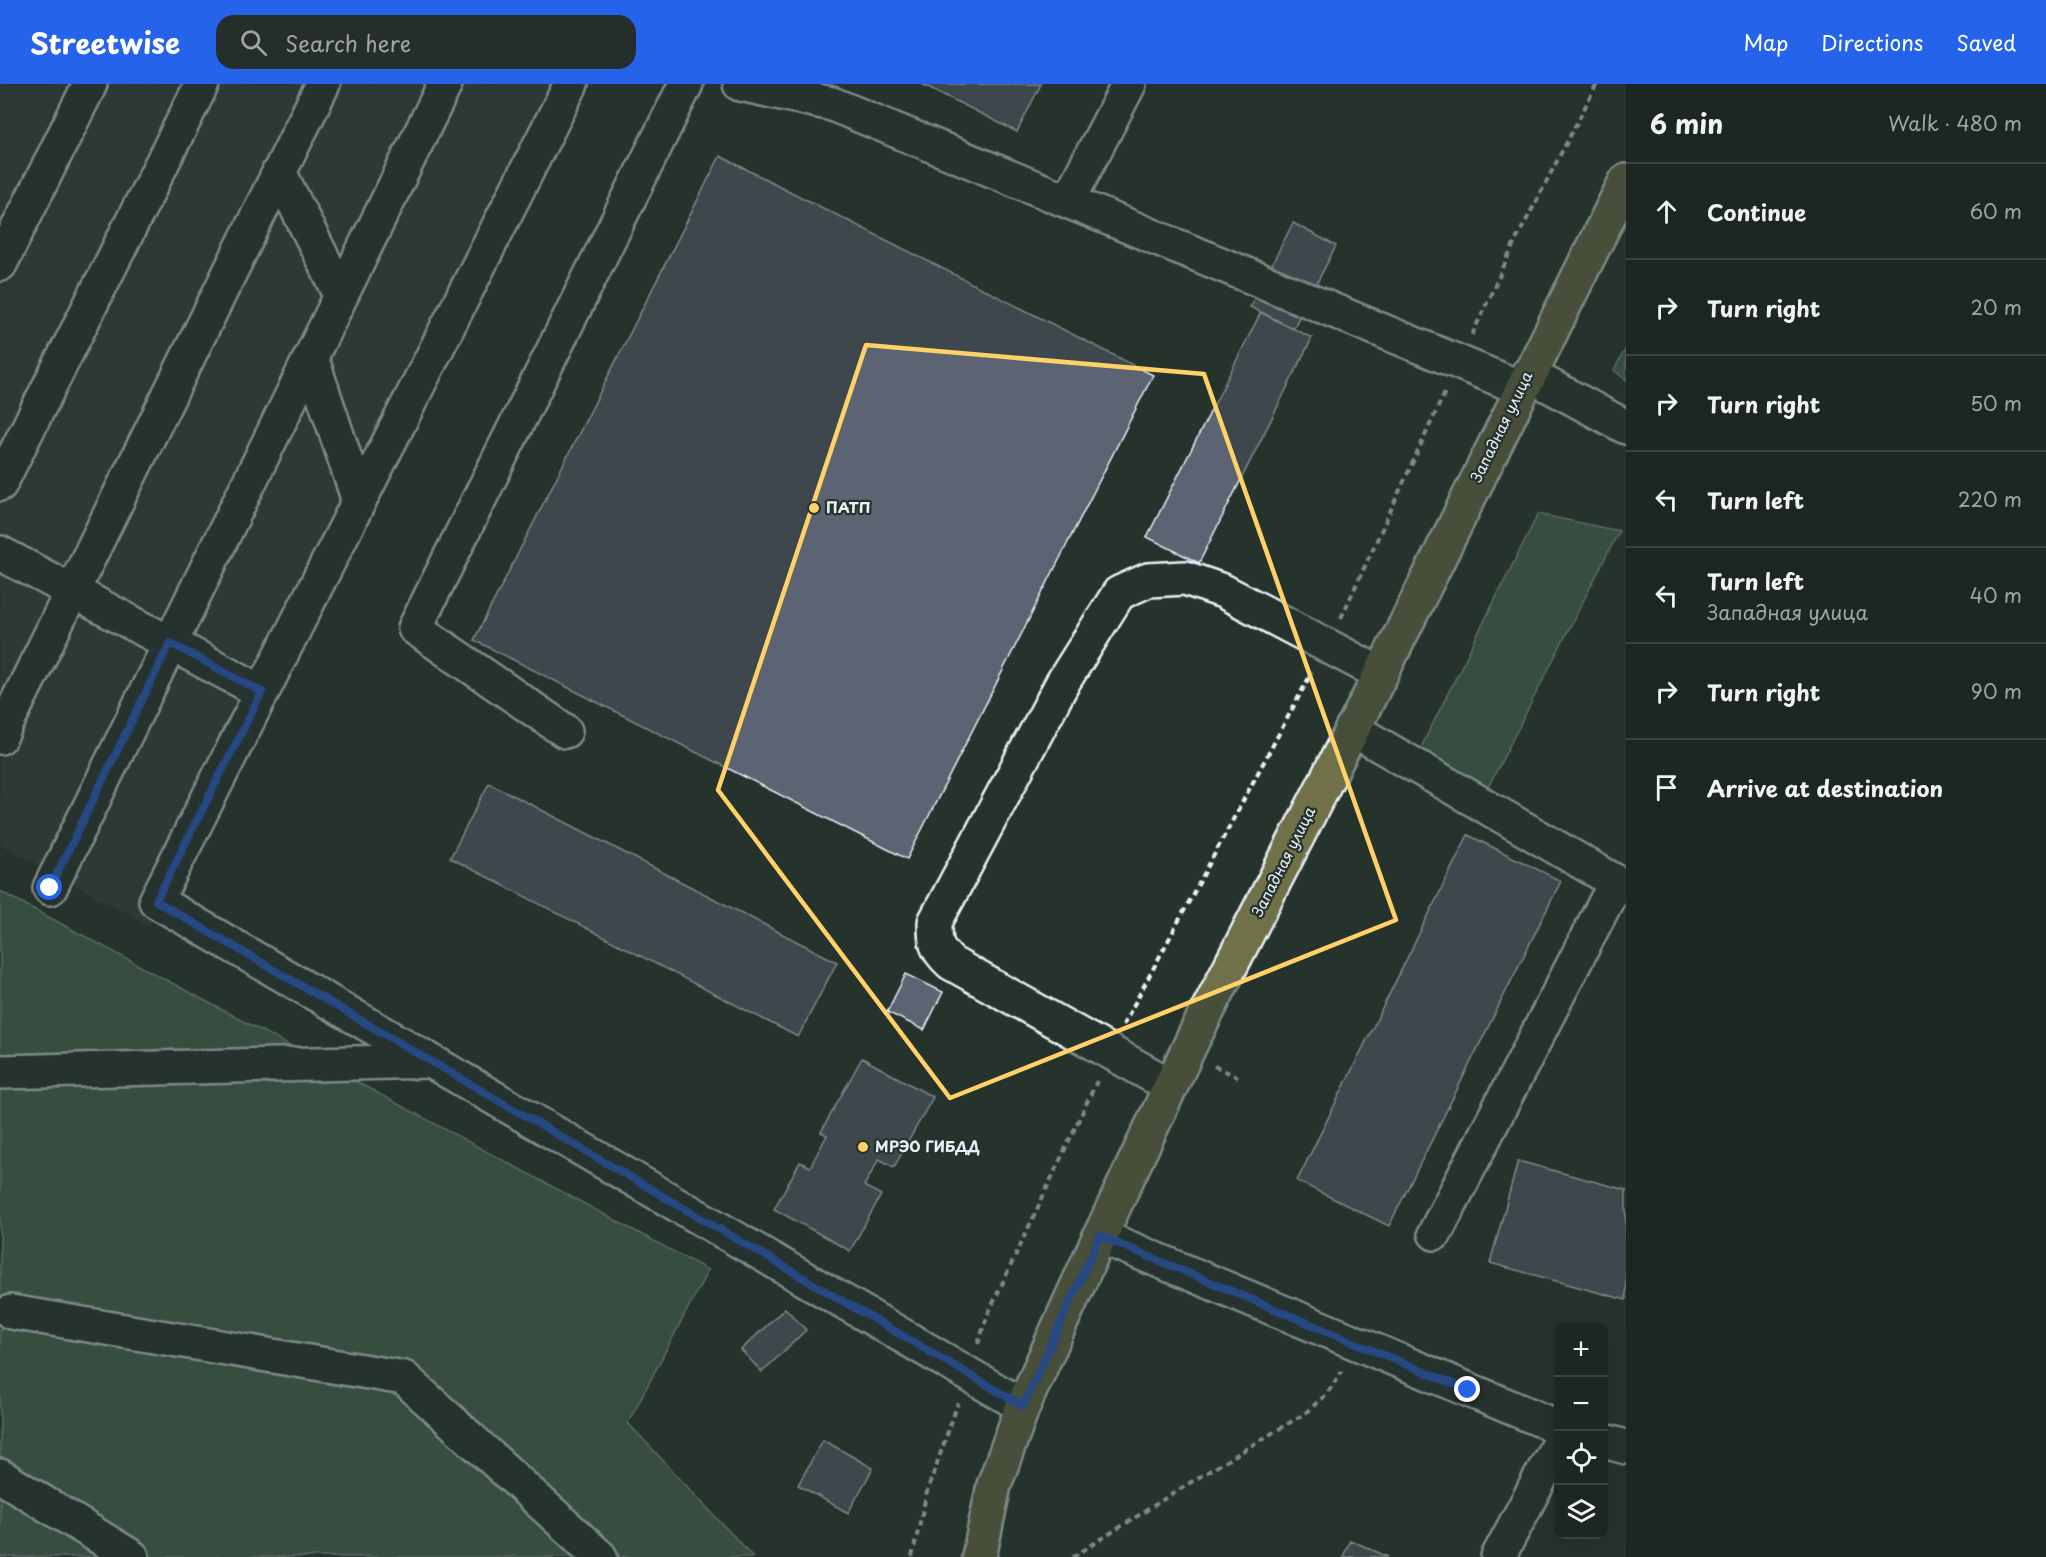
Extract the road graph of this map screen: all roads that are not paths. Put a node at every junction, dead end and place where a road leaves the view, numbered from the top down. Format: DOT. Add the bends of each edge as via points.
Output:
graph roads {
  1 [pos="90,84"];
  2 [pos="202,84"];
  3 [pos="323,84"];
  4 [pos="445,84"];
  5 [pos="571,84"];
  6 [pos="686,84"];
  7 [pos="740,84"];
  8 [pos="1130,84"];
  9 [pos="279,172"];
  10 [pos="1626,181"];
  11 [pos="1068,201"];
  12 [pos="0,264"];
  13 [pos="341,295"];
  14 [pos="311,357"];
  15 [pos="1525,381"];
  16 [pos="1626,427"];
  17 [pos="0,484"];
  18 [pos="358,501"];
  19 [pos="0,553"];
  20 [pos="72,591"];
  21 [pos="170,643"];
  22 [pos="1380,674"];
  23 [pos="262,692"];
  24 [pos="1352,729"];
  25 [pos="565,731"];
  26 [pos="0,737"];
  27 [pos="50,888"];
  28 [pos="430,1061"];
  29 [pos="0,1072"];
  30 [pos="1171,1086"];
  31 [pos="1435,1233"];
  32 [pos="1100,1236"];
  33 [pos="11,1312"];
  34 [pos="1023,1406"];
  35 [pos="1554,1425"];
  36 [pos="1608,1442"];
  37 [pos="1626,1447"];
  38 [pos="1554,1452"];
  39 [pos="0,1476"];
  40 [pos="132,1557"];
  41 [pos="600,1557"];
  42 [pos="979,1557"];
  43 [pos="1498,1557"];
  1 -- 12 [label="street"];
  2 -- 17 [label="street"];
  3 -- 9 [label="street"];
  4 -- 13 [label="street"];
  5 -- 18 [label="street"];
  6 -- 25 [label="street" via="415,628"];
  7 -- 11 [label="street" via="832,104"];
  8 -- 11 [label="street"];
  9 -- 13 [label="street"];
  9 -- 20 [label="street"];
  10 -- 15 [label="main road, Западная улица"];
  11 -- 15 [label="street" via="1459,363"];
  13 -- 14 [label="street"];
  14 -- 18 [label="street"];
  14 -- 21 [label="street"];
  15 -- 16 [label="street"];
  15 -- 22 [label="main road, Западная улица"];
  18 -- 23 [label="street"];
  19 -- 20 [label="street"];
  20 -- 21 [label="street"];
  20 -- 26 [label="street"];
  21 -- 23 [label="street"];
  21 -- 27 [label="street"];
  22 -- 24 [label="main road, Западная улица"];
  22 -- 30 [label="street" via="1223,591 1185,578 1148,580 1119,593 1063,682 940,911 934,940 939,952 951,963"];
  23 -- 28 [label="street" via="156,901"];
  24 -- 30 [label="main road, Западная улица"];
  24 -- 31 [label="street" via="1616,882"];
  28 -- 29 [label="street"];
  28 -- 34 [label="street"];
  30 -- 32 [label="main road, Западная улица"];
  32 -- 34 [label="main road, Западная улица"];
  32 -- 35 [label="street"];
  33 -- 41 [label="street" via="404,1378"];
  34 -- 42 [label="main road, Западная улица" via="994,1485"];
  36 -- 37 [label="street"];
  38 -- 43 [label="street"];
  39 -- 40 [label="street"];
}
